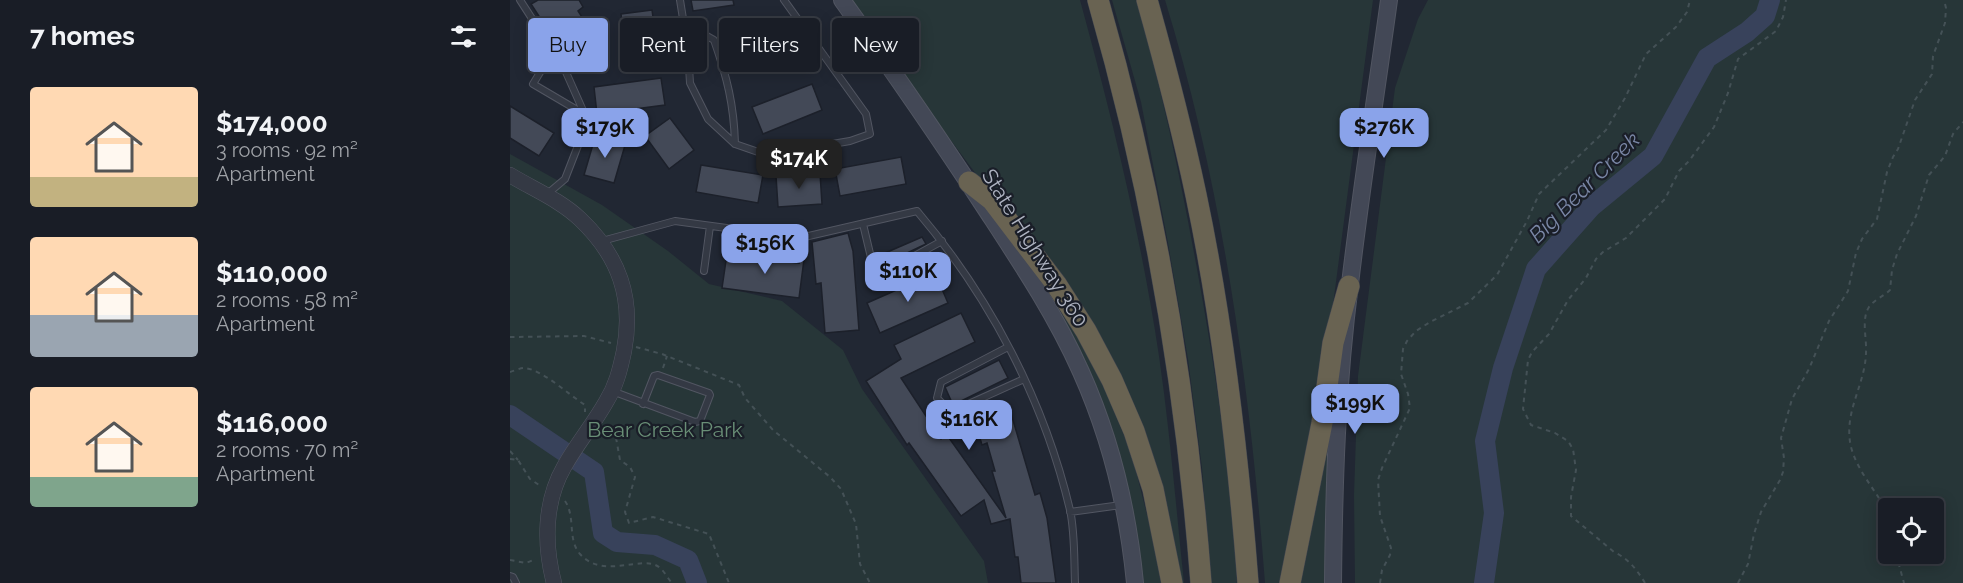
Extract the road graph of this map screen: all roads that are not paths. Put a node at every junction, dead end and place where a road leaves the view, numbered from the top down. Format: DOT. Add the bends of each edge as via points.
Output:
graph roads {
  1 [pos="520,0"];
  2 [pos="680,0"];
  3 [pos="784,0"];
  4 [pos="842,0"];
  5 [pos="1098,0"];
  6 [pos="1147,0"];
  7 [pos="1389,0"];
  8 [pos="532,18"];
  9 [pos="683,18"];
  10 [pos="707,36"];
  11 [pos="540,72"];
  12 [pos="566,72"];
  13 [pos="689,72"];
  14 [pos="585,115"];
  15 [pos="735,144"];
  16 [pos="510,175"];
  17 [pos="969,182"];
  18 [pos="545,196"];
  19 [pos="863,224"];
  20 [pos="711,226"];
  21 [pos="942,241"];
  22 [pos="601,242"];
  23 [pos="704,271"];
  24 [pos="1349,286"];
  25 [pos="1008,347"];
  26 [pos="1024,379"];
  27 [pos="612,392"];
  28 [pos="644,404"];
  29 [pos="1124,504"];
  30 [pos="1070,512"];
  31 [pos="510,576"];
  32 [pos="516,583"];
  33 [pos="554,583"];
  34 [pos="1075,583"];
  35 [pos="1135,583"];
  36 [pos="1172,583"];
  37 [pos="1201,583"];
  38 [pos="1248,583"];
  39 [pos="1290,583"];
  40 [pos="1333,583"];
  1 -- 8 [label="lane"];
  2 -- 9 [label="lane"];
  3 -- 15 [label="lane" via="866,114 870,134 767,155"];
  4 -- 17 [label="main road, State Highway 360"];
  5 -- 37 [label="highway" via="1128,108 1161,261 1186,426"];
  6 -- 38 [label="highway" via="1180,122 1210,272 1234,427"];
  7 -- 24 [label="main road"];
  10 -- 15 [label="lane" via="714,40 728,81"];
  11 -- 14 [label="lane" via="532,84"];
  12 -- 14 [label="lane"];
  13 -- 15 [label="lane" via="690,83 708,119"];
  14 -- 18 [label="lane" via="565,178"];
  16 -- 18 [label="street"];
  17 -- 29 [label="main road, State Highway 360" via="1057,321 1082,373"];
  17 -- 36 [label="highway" via="992,200 1056,284 1112,380 1153,489"];
  18 -- 22 [label="street" via="579,218"];
  19 -- 20 [label="lane" via="800,238"];
  19 -- 21 [label="lane" via="917,211"];
  19 -- 21 [label="lane" via="873,266 880,272"];
  20 -- 22 [label="lane" via="675,221"];
  20 -- 23 [label="lane"];
  21 -- 25 [label="lane"];
  22 -- 27 [label="street" via="621,279 628,328"];
  24 -- 39 [label="highway" via="1333,344 1322,423"];
  24 -- 40 [label="main road" via="1338,422"];
  25 -- 26 [label="lane"];
  25 -- 26 [label="lane" via="941,382 937,398 951,412"];
  26 -- 30 [label="lane" via="1055,459"];
  27 -- 28 [label="lane"];
  27 -- 33 [label="street" via="563,469 548,514"];
  28 -- 28 [label="lane" via="654,376 709,393 700,421 695,422"];
  29 -- 30 [label="lane"];
  29 -- 35 [label="main road, State Highway 360"];
  30 -- 34 [label="lane"];
  31 -- 32 [label="lane"];
}
